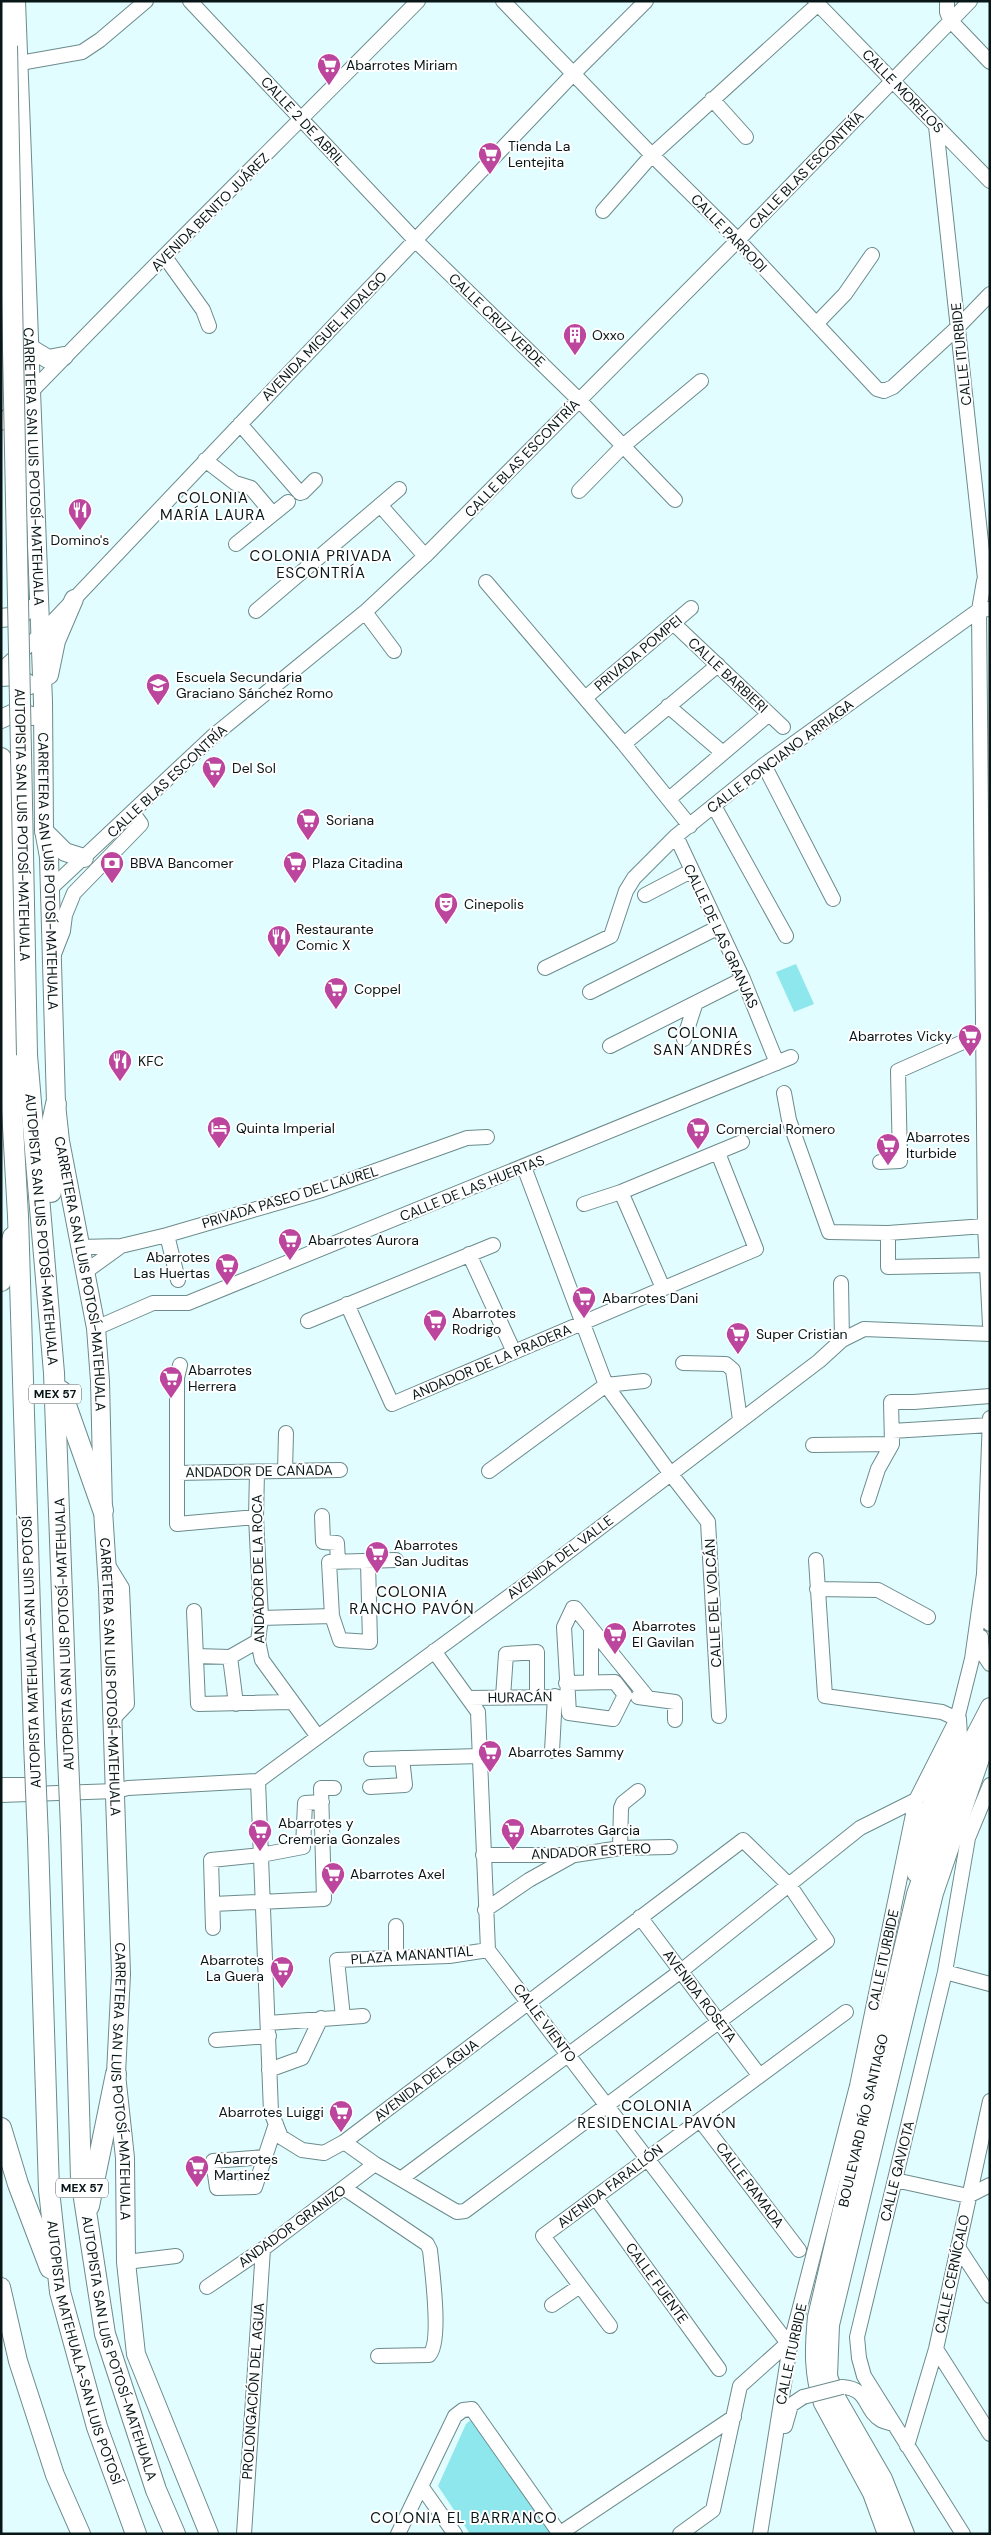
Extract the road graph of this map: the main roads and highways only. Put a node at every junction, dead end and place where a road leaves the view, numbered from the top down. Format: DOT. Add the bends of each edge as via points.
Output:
graph roads {
  1 [pos="6,1"];
  2 [pos="16,1"];
  3 [pos="30,341"];
  4 [pos="1,352"];
  5 [pos="64,356"];
  6 [pos="1,446"];
  7 [pos="34,457"];
  8 [pos="39,596"];
  9 [pos="74,599"];
  10 [pos="1,618"];
  11 [pos="2,669"];
  12 [pos="43,702"];
  13 [pos="1,719"];
  14 [pos="1,758"];
  15 [pos="43,800"];
  16 [pos="44,830"];
  17 [pos="84,858"];
  18 [pos="18,1055"];
  19 [pos="56,1104"];
  20 [pos="18,1216"];
  21 [pos="1,1281"];
  22 [pos="50,1314"];
  23 [pos="54,1373"];
  24 [pos="103,1510"];
  25 [pos="990,1706"];
  26 [pos="957,1719"];
  27 [pos="990,1736"];
  28 [pos="916,1894"];
  29 [pos="116,2074"];
  30 [pos="1,2128"];
  31 [pos="87,2218"];
  32 [pos="1,2287"];
  33 [pos="60,2292"];
  34 [pos="81,2534"];
  35 [pos="136,2534"];
  36 [pos="175,2534"];
  37 [pos="208,2534"];
  38 [pos="886,2534"];
  39 [pos="905,2534"];
  1 -- 18 [label="highway, AUTOPISTA SAN LUIS POTOSÍ-MATEHUALA / MEX 57, bridge"];
  2 -- 3 [label="main road, CARRETERA SAN LUIS POTOSÍ-MATEHUALA"];
  3 -- 4 [label="main road"];
  3 -- 5 [label="main road" via="48,359"];
  3 -- 7 [label="main road, CARRETERA SAN LUIS POTOSÍ-MATEHUALA"];
  6 -- 7 [label="main road" via="13,444 23,447"];
  7 -- 8 [label="main road, CARRETERA SAN LUIS POTOSÍ-MATEHUALA"];
  8 -- 10 [label="main road" via="19,616"];
  8 -- 12 [label="main road, CARRETERA SAN LUIS POTOSÍ-MATEHUALA"];
  9 -- 12 [label="main road" via="56,641"];
  11 -- 12 [label="main road" via="28,682"];
  12 -- 15 [label="main road, CARRETERA SAN LUIS POTOSÍ-MATEHUALA"];
  13 -- 15 [label="main road" via="16,712 34,718 35,758"];
  14 -- 18 [label="highway, AUTOPISTA MATEHUALA-SAN LUIS POTOSÍ / MEX 57"];
  15 -- 16 [label="main road, CARRETERA SAN LUIS POTOSÍ-MATEHUALA"];
  16 -- 17 [label="main road" via="64,852"];
  16 -- 19 [label="main road, CARRETERA SAN LUIS POTOSÍ-MATEHUALA" via="49,857"];
  18 -- 20 [label="highway, AUTOPISTA MATEHUALA-SAN LUIS POTOSÍ / MEX 57"];
  18 -- 22 [label="highway, AUTOPISTA SAN LUIS POTOSÍ-MATEHUALA / MEX 57"];
  19 -- 22 [label="highway" via="51,1127"];
  19 -- 24 [label="main road, CARRETERA SAN LUIS POTOSÍ-MATEHUALA" via="60,1141 96,1328"];
  20 -- 21 [label="highway"];
  20 -- 33 [label="highway, AUTOPISTA MATEHUALA-SAN LUIS POTOSÍ / MEX 57, bridge" via="49,2190"];
  22 -- 23 [label="highway, AUTOPISTA SAN LUIS POTOSÍ-MATEHUALA / MEX 57"];
  23 -- 24 [label="highway"];
  23 -- 31 [label="highway, AUTOPISTA SAN LUIS POTOSÍ-MATEHUALA / MEX 57, bridge" via="72,1828 80,2178"];
  24 -- 29 [label="main road, CARRETERA SAN LUIS POTOSÍ-MATEHUALA" via="112,1720 120,1788 121,1974"];
  25 -- 28 [label="main road, BOULEVARD RÍO SANTIAGO" via="962,1759"];
  26 -- 28 [label="main road" via="958,1736 918,1839"];
  27 -- 39 [label="main road, BOULEVARD RÍO SANTIAGO" via="934,1893 830,2325 828,2376 834,2394 883,2479"];
  28 -- 38 [label="main road, BOULEVARD RÍO SANTIAGO" via="817,2318 814,2358 815,2377 823,2403 872,2493"];
  29 -- 31 [label="highway"];
  29 -- 37 [label="main road, CARRETERA SAN LUIS POTOSÍ-MATEHUALA" via="125,2158 126,2262 136,2354"];
  30 -- 33 [label="highway" via="18,2184"];
  31 -- 36 [label="highway, AUTOPISTA SAN LUIS POTOSÍ-MATEHUALA / MEX 57" via="105,2334 156,2490"];
  32 -- 34 [label="main road" via="18,2361 55,2475"];
  33 -- 35 [label="highway, AUTOPISTA MATEHUALA-SAN LUIS POTOSÍ / MEX 57" via="97,2427"];
}
